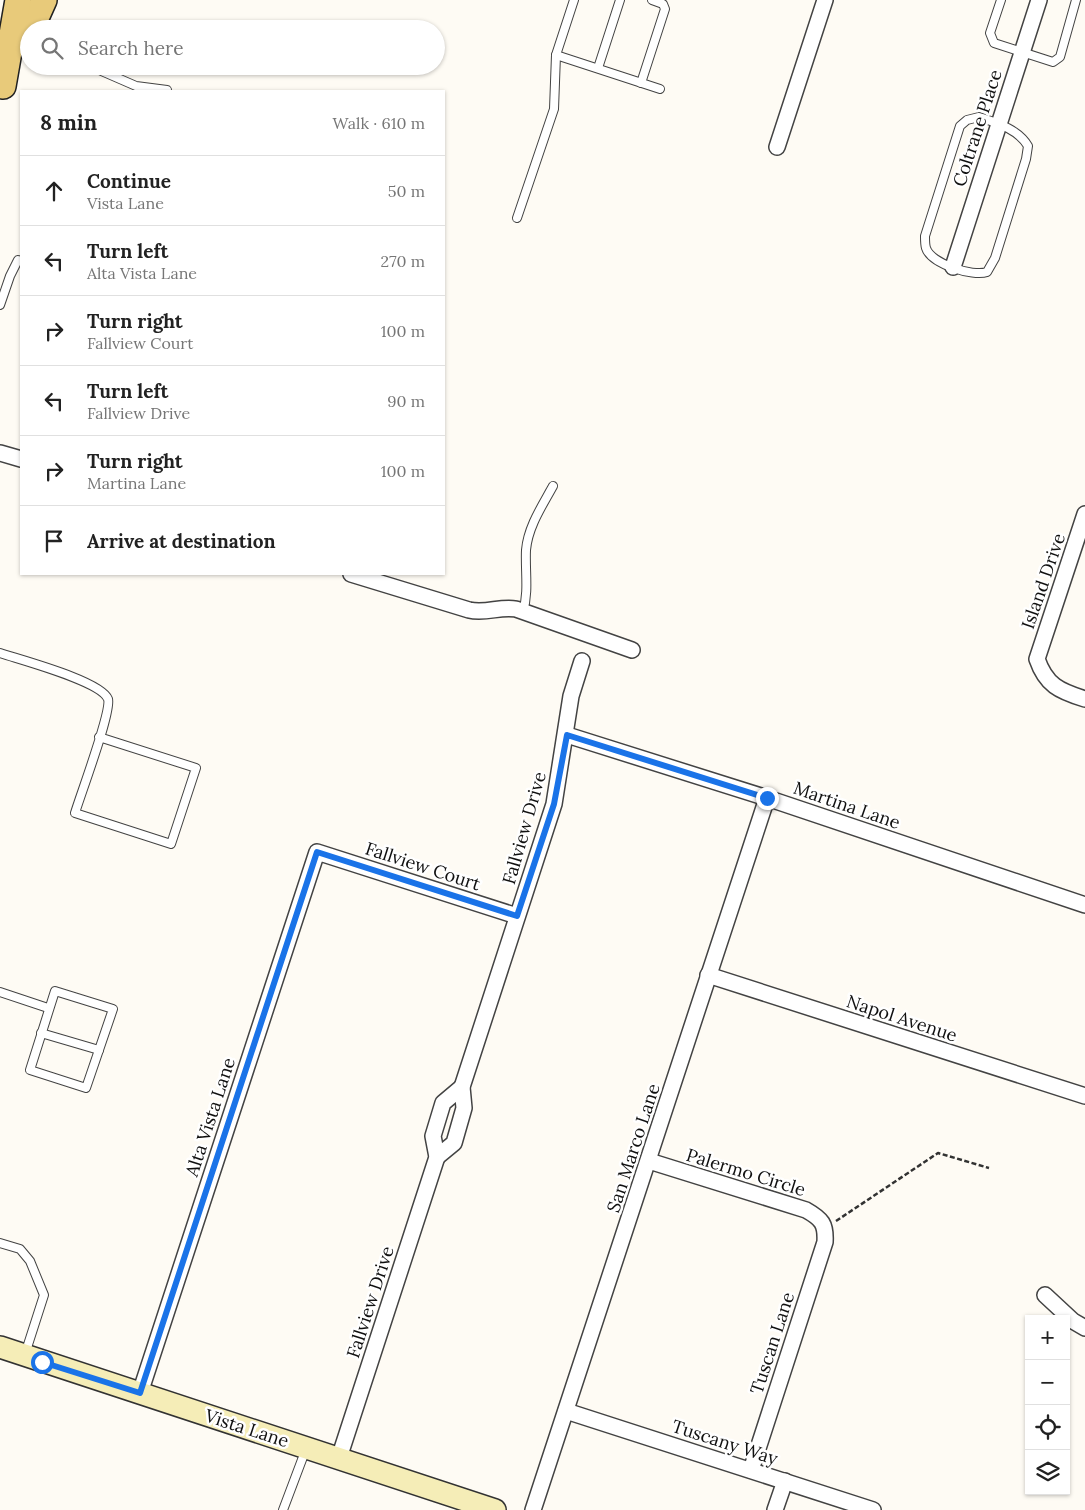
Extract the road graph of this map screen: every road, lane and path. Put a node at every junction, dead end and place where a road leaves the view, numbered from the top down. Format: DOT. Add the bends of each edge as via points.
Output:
graph roads {
  1 [pos="18,0"];
  2 [pos="44,0"];
  3 [pos="574,0"];
  4 [pos="620,0"];
  5 [pos="652,0"];
  6 [pos="825,0"];
  7 [pos="1001,0"];
  8 [pos="1039,0"];
  9 [pos="1076,0"];
  10 [pos="35,20"];
  11 [pos="1021,52"];
  12 [pos="20,53"];
  13 [pos="556,55"];
  14 [pos="598,68"];
  15 [pos="111,75"];
  16 [pos="641,83"];
  17 [pos="660,89"];
  18 [pos="167,90"];
  19 [pos="2,91"];
  20 [pos="998,123"];
  21 [pos="777,147"];
  22 [pos="517,218"];
  23 [pos="20,261"];
  24 [pos="952,267"];
  25 [pos="0,305"];
  26 [pos="0,453"];
  27 [pos="20,459"];
  28 [pos="554,486"];
  29 [pos="1085,514"];
  30 [pos="353,575"];
  31 [pos="523,612"];
  32 [pos="632,650"];
  33 [pos="0,653"];
  34 [pos="582,661"];
  35 [pos="1085,699"];
  36 [pos="567,735"];
  37 [pos="99,738"];
  38 [pos="767,798"];
  39 [pos="317,852"];
  40 [pos="1085,905"];
  41 [pos="517,916"];
  42 [pos="708,975"];
  43 [pos="0,992"];
  44 [pos="48,1008"];
  45 [pos="41,1033"];
  46 [pos="99,1050"];
  47 [pos="462,1087"];
  48 [pos="1085,1096"];
  49 [pos="437,1157"];
  50 [pos="649,1161"];
  51 [pos="989,1168"];
  52 [pos="826,1227"];
  53 [pos="0,1244"];
  54 [pos="1045,1295"];
  55 [pos="1085,1328"];
  56 [pos="0,1347"];
  57 [pos="24,1355"];
  58 [pos="140,1393"];
  59 [pos="566,1411"];
  60 [pos="306,1447"];
  61 [pos="340,1458"];
  62 [pos="750,1470"];
  63 [pos="785,1481"];
  64 [pos="283,1510"];
  65 [pos="495,1510"];
  66 [pos="533,1510"];
  67 [pos="775,1510"];
  68 [pos="873,1510"];
  1 -- 19 [label="main road"];
  2 -- 10 [label="main road"];
  3 -- 13 [label="lane"];
  4 -- 14 [label="lane"];
  5 -- 16 [label="lane" via="663,4 665,9"];
  6 -- 21 [label="street"];
  7 -- 11 [label="lane" via="990,33 994,42"];
  8 -- 11 [label="street, Coltrane Place"];
  9 -- 11 [label="lane" via="1060,57 1053,62"];
  11 -- 20 [label="street, Coltrane Place"];
  12 -- 19 [label="main road"];
  13 -- 14 [label="lane"];
  13 -- 22 [label="lane" via="554,109"];
  14 -- 16 [label="lane"];
  15 -- 18 [label="lane" via="136,86"];
  16 -- 17 [label="lane"];
  20 -- 24 [label="street, Coltrane Place"];
  20 -- 24 [label="lane" via="979,117 960,126 925,236 931,256"];
  20 -- 24 [label="lane" via="1024,139 1028,146 995,258 988,272 981,274"];
  23 -- 25 [label="lane" via="10,276"];
  26 -- 27 [label="street"];
  28 -- 31 [label="lane" via="532,526 526,550 528,588"];
  29 -- 35 [label="street, Island Drive" via="1037,659 1043,677 1064,692"];
  30 -- 31 [label="street" via="481,613 506,607"];
  31 -- 32 [label="street"];
  33 -- 37 [label="lane" via="100,689 108,700 108,711"];
  34 -- 36 [label="street, Fallview Drive" via="571,696"];
  36 -- 38 [label="street, Martina Lane"];
  36 -- 41 [label="street, Fallview Drive" via="554,804"];
  37 -- 37 [label="lane" via="75,813 171,844 196,768"];
  38 -- 40 [label="street, Martina Lane"];
  38 -- 42 [label="street, San Marco Lane"];
  39 -- 41 [label="street, Fallview Court"];
  39 -- 58 [label="street, Alta Vista Lane"];
  41 -- 47 [label="street, Fallview Drive"];
  42 -- 48 [label="street, Napol Avenue"];
  42 -- 50 [label="street, San Marco Lane"];
  43 -- 44 [label="lane"];
  44 -- 45 [label="lane"];
  44 -- 46 [label="lane" via="55,991 112,1009"];
  45 -- 46 [label="lane"];
  45 -- 46 [label="lane" via="30,1070 86,1088"];
  47 -- 49 [label="street, Fallview Drive" via="464,1108 454,1143"];
  47 -- 49 [label="street, Fallview Drive" via="443,1103 433,1136"];
  49 -- 61 [label="street, Fallview Drive"];
  50 -- 52 [label="street, Palermo Circle" via="806,1210 820,1218"];
  50 -- 59 [label="street, San Marco Lane"];
  51 -- 52 [label="path" via="938,1153"];
  52 -- 62 [label="street, Tuscan Lane" via="825,1242"];
  53 -- 57 [label="lane" via="20,1250 30,1261 44,1295"];
  54 -- 55 [label="street" via="1072,1321"];
  56 -- 57 [label="street, Vista Lane"];
  57 -- 58 [label="street, Vista Lane"];
  58 -- 60 [label="street, Vista Lane"];
  59 -- 62 [label="street, Tuscany Way"];
  59 -- 66 [label="street, San Marco Lane"];
  60 -- 61 [label="street, Vista Lane"];
  60 -- 64 [label="lane"];
  61 -- 65 [label="street, Vista Lane"];
  62 -- 63 [label="street, Tuscany Way"];
  63 -- 67 [label="street"];
  63 -- 68 [label="street, Tuscany Way"];
}
